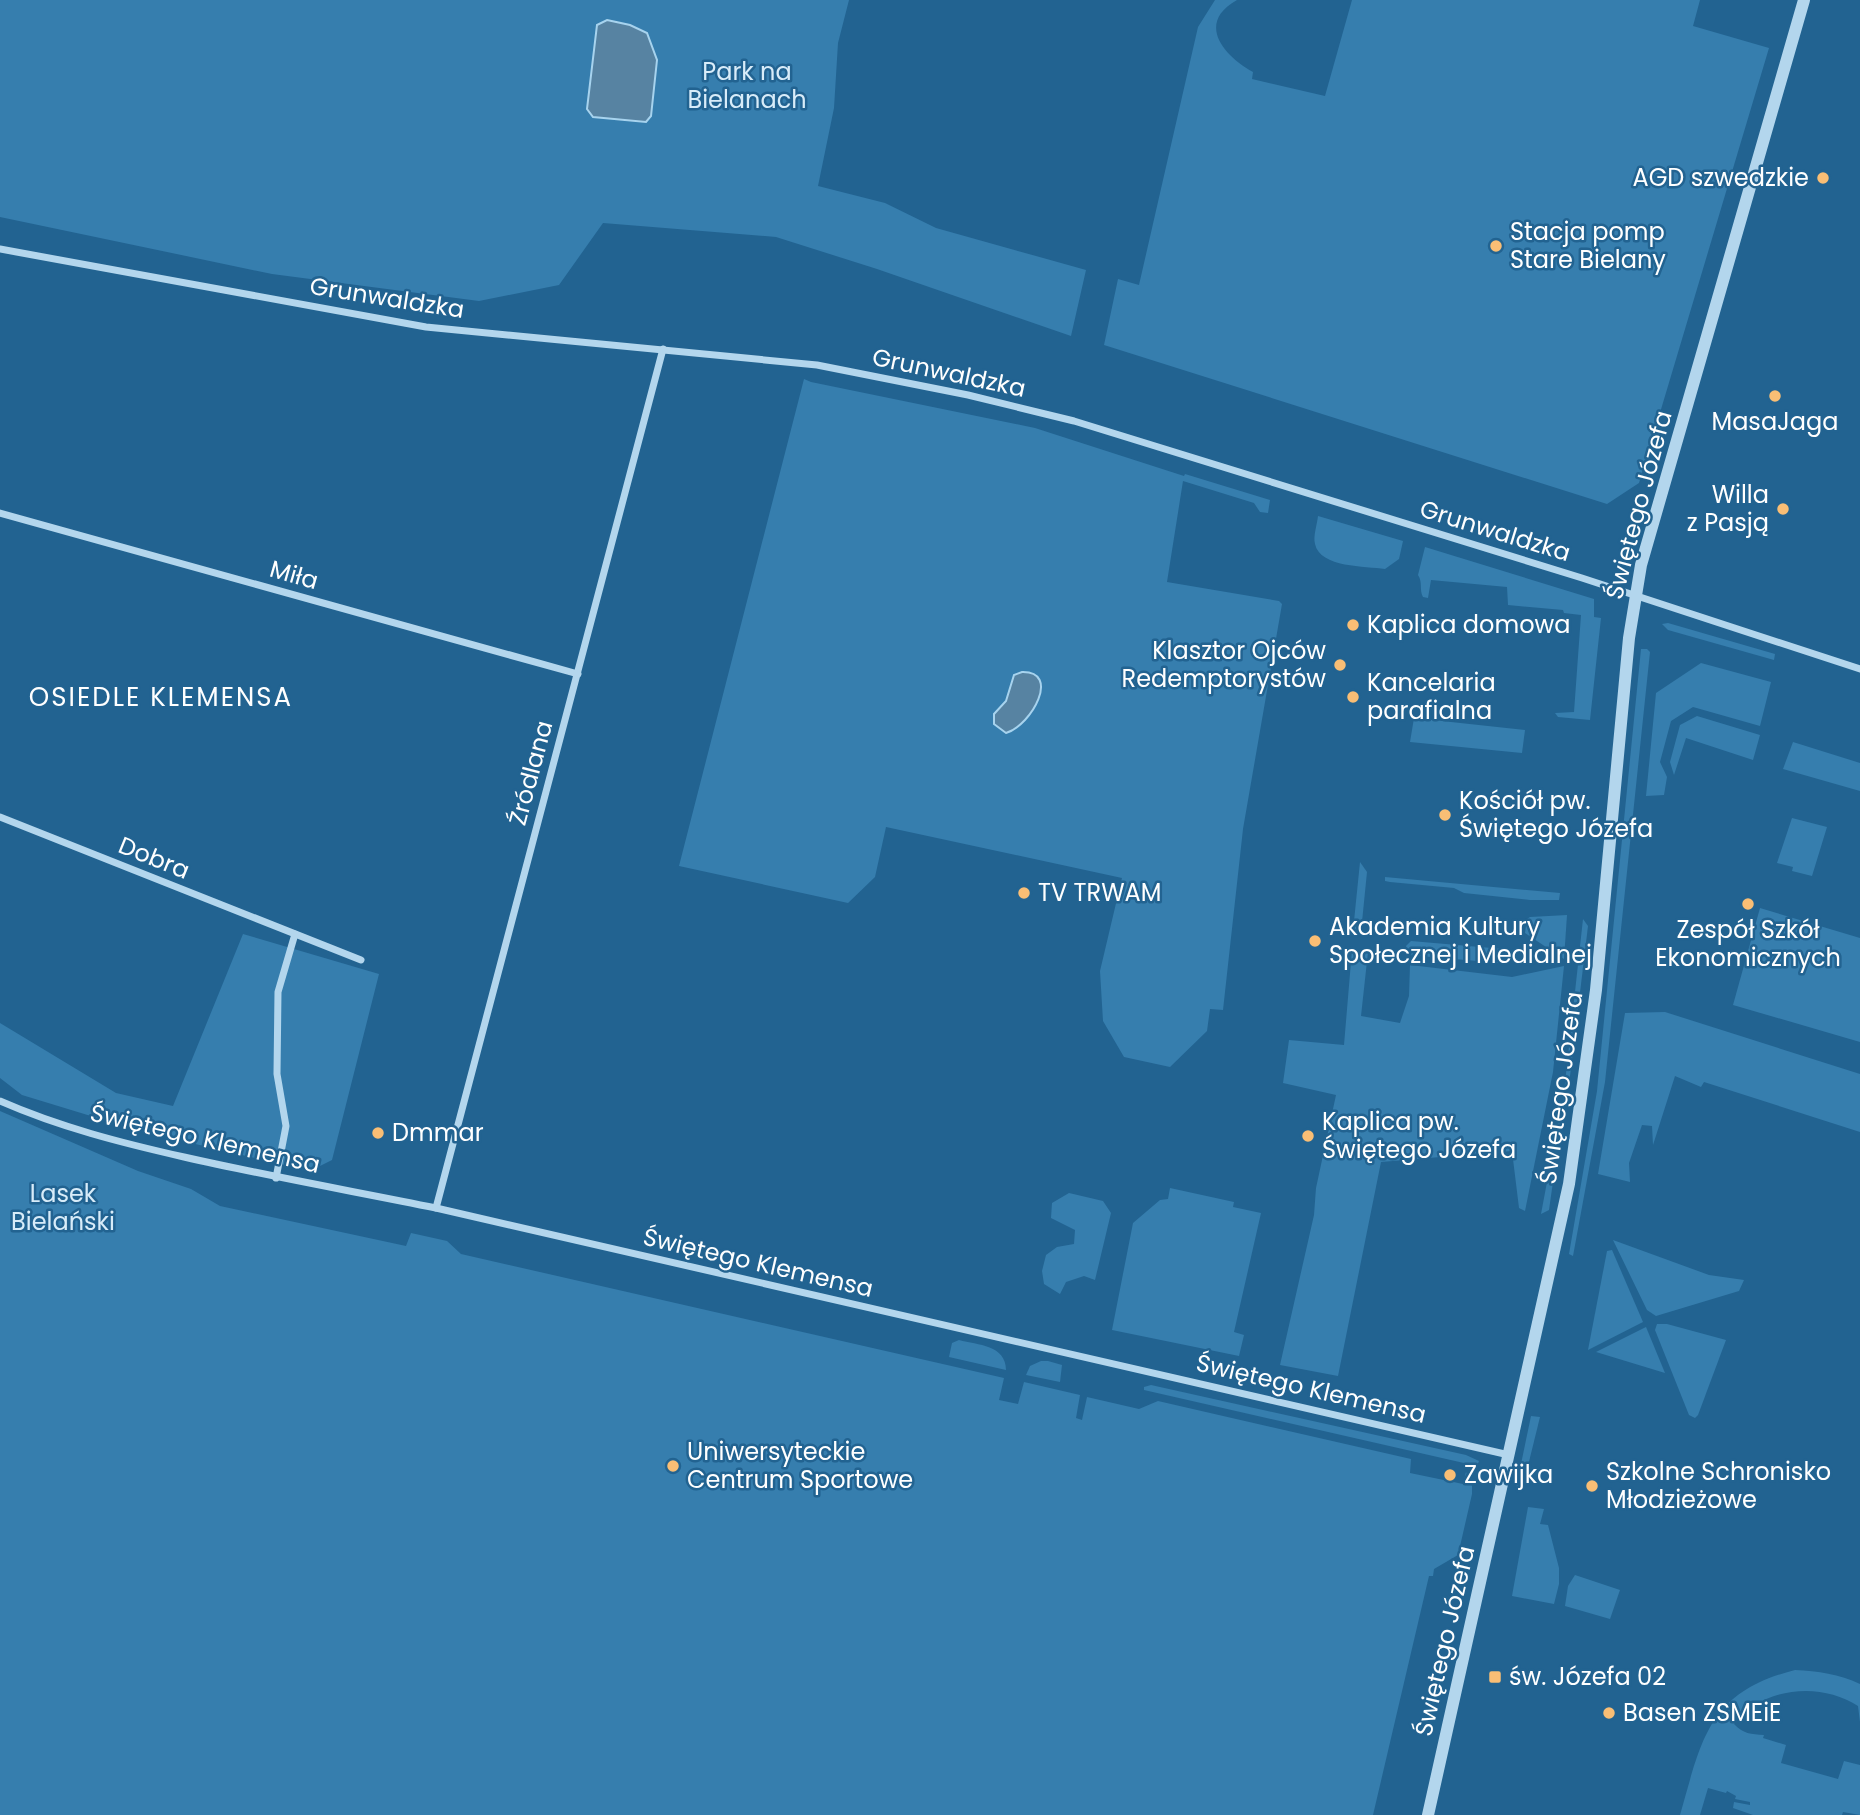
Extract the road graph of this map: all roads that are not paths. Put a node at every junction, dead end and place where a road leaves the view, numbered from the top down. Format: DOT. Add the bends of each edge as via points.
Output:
graph roads {
  1 [pos="1804,0"];
  2 [pos="0,249"];
  3 [pos="663,349"];
  4 [pos="0,513"];
  5 [pos="1635,596"];
  6 [pos="1860,669"];
  7 [pos="578,674"];
  8 [pos="0,817"];
  9 [pos="295,934"];
  10 [pos="360,960"];
  11 [pos="0,1101"];
  12 [pos="276,1178"];
  13 [pos="436,1208"];
  14 [pos="1509,1455"];
  15 [pos="1427,1815"];
  1 -- 5 [label="street, Świętego Józefa" via="1640,565"];
  2 -- 3 [label="street, Grunwaldzka" via="426,327"];
  3 -- 5 [label="street, Grunwaldzka" via="817,365 1074,421"];
  3 -- 7 [label="street, Źródlana"];
  4 -- 7 [label="street, Miła"];
  5 -- 6 [label="street, Grunwaldzka"];
  5 -- 14 [label="street, Świętego Józefa" via="1577,1134"];
  7 -- 13 [label="street, Źródlana"];
  8 -- 9 [label="street, Dobra"];
  9 -- 10 [label="street, Dobra"];
  9 -- 12 [label="street" via="278,992 276,1074 286,1126"];
  11 -- 12 [label="street, Świętego Klemensa" via="92,1134"];
  12 -- 13 [label="street, Świętego Klemensa"];
  13 -- 14 [label="street, Świętego Klemensa"];
  14 -- 15 [label="street, Świętego Józefa"];
}
